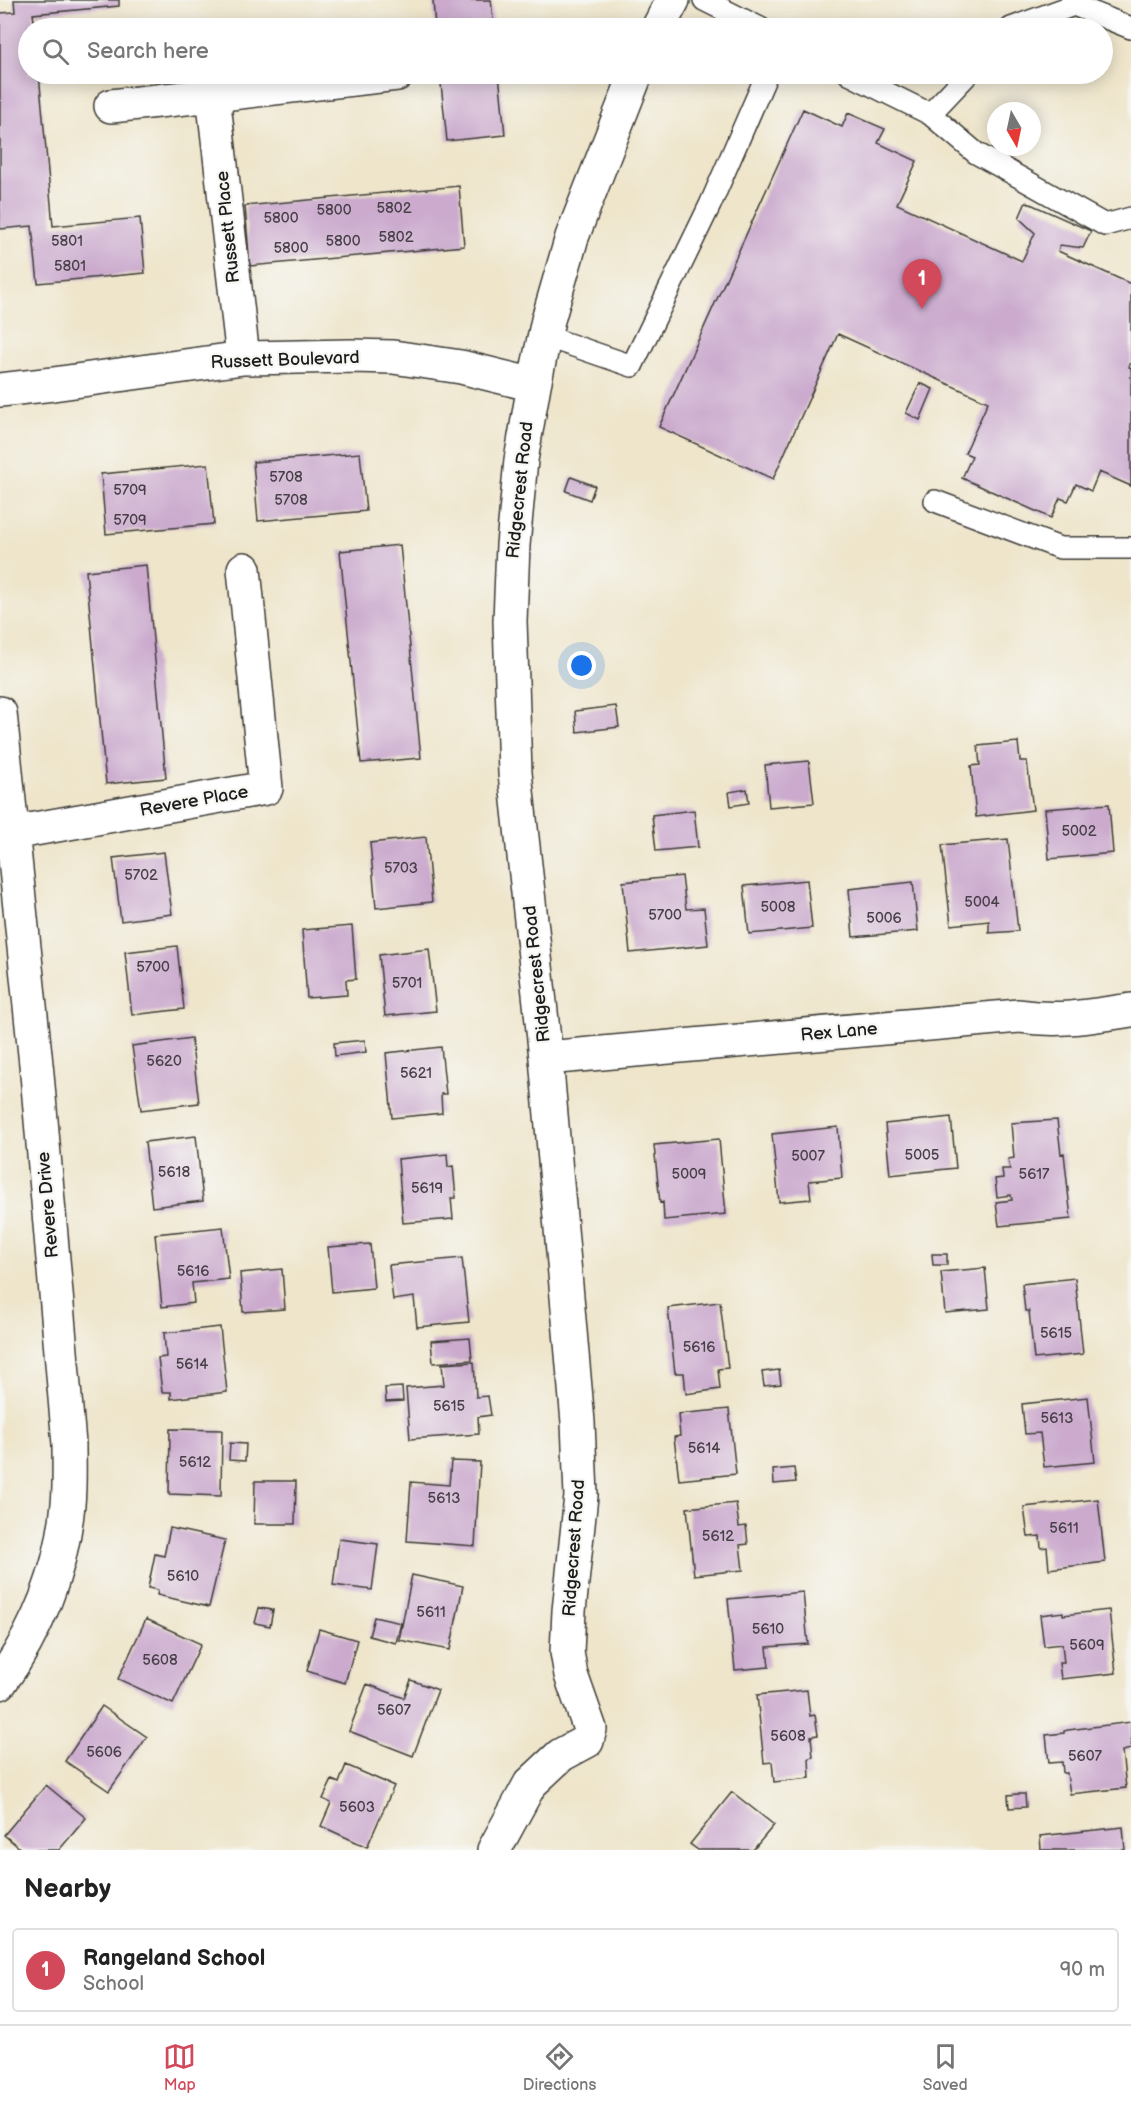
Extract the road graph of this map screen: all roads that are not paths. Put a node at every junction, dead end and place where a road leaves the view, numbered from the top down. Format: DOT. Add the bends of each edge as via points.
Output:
graph roads {
  1 [pos="673,0"];
  2 [pos="704,0"];
  3 [pos="663,18"];
  4 [pos="740,18"];
  5 [pos="1038,18"];
  6 [pos="1106,18"];
  7 [pos="1113,21"];
  8 [pos="1131,28"];
  9 [pos="310,84"];
  10 [pos="632,84"];
  11 [pos="763,84"];
  12 [pos="869,84"];
  13 [pos="958,84"];
  14 [pos="213,95"];
  15 [pos="111,106"];
  16 [pos="930,114"];
  17 [pos="1131,218"];
  18 [pos="545,336"];
  19 [pos="243,358"];
  20 [pos="534,385"];
  21 [pos="0,390"];
  22 [pos="935,501"];
  23 [pos="1131,548"];
  24 [pos="244,569"];
  25 [pos="0,713"];
  26 [pos="12,833"];
  27 [pos="1131,1010"];
  28 [pos="546,1058"];
  29 [pos="0,1683"];
  30 [pos="494,1850"];
  1 -- 3 [label="street"];
  2 -- 4 [label="lane"];
  5 -- 6 [label="lane" via="1074,5"];
  7 -- 8 [label="lane"];
  9 -- 14 [label="street"];
  10 -- 18 [label="street, Ridgecrest Road" via="572,237"];
  11 -- 18 [label="lane" via="710,205 632,366"];
  12 -- 16 [label="lane"];
  13 -- 16 [label="lane"];
  14 -- 15 [label="street"];
  14 -- 19 [label="street, Russett Place"];
  16 -- 17 [label="lane" via="976,153 1105,225"];
  18 -- 20 [label="street, Ridgecrest Road"];
  19 -- 20 [label="street, Russett Boulevard" via="393,357 461,367"];
  19 -- 21 [label="street, Russett Boulevard"];
  20 -- 28 [label="street, Ridgecrest Road" via="521,460 510,621 515,772"];
  22 -- 23 [label="lane" via="1060,548"];
  24 -- 26 [label="street, Revere Place" via="266,788"];
  25 -- 26 [label="street, Revere Drive"];
  26 -- 29 [label="street, Revere Drive" via="69,1444 68,1504 59,1559 38,1620"];
  27 -- 28 [label="street, Rex Lane" via="1066,1019 1019,1016"];
  28 -- 30 [label="street, Ridgecrest Road" via="581,1496 567,1652 590,1729 587,1741 561,1755 530,1784"];
}
